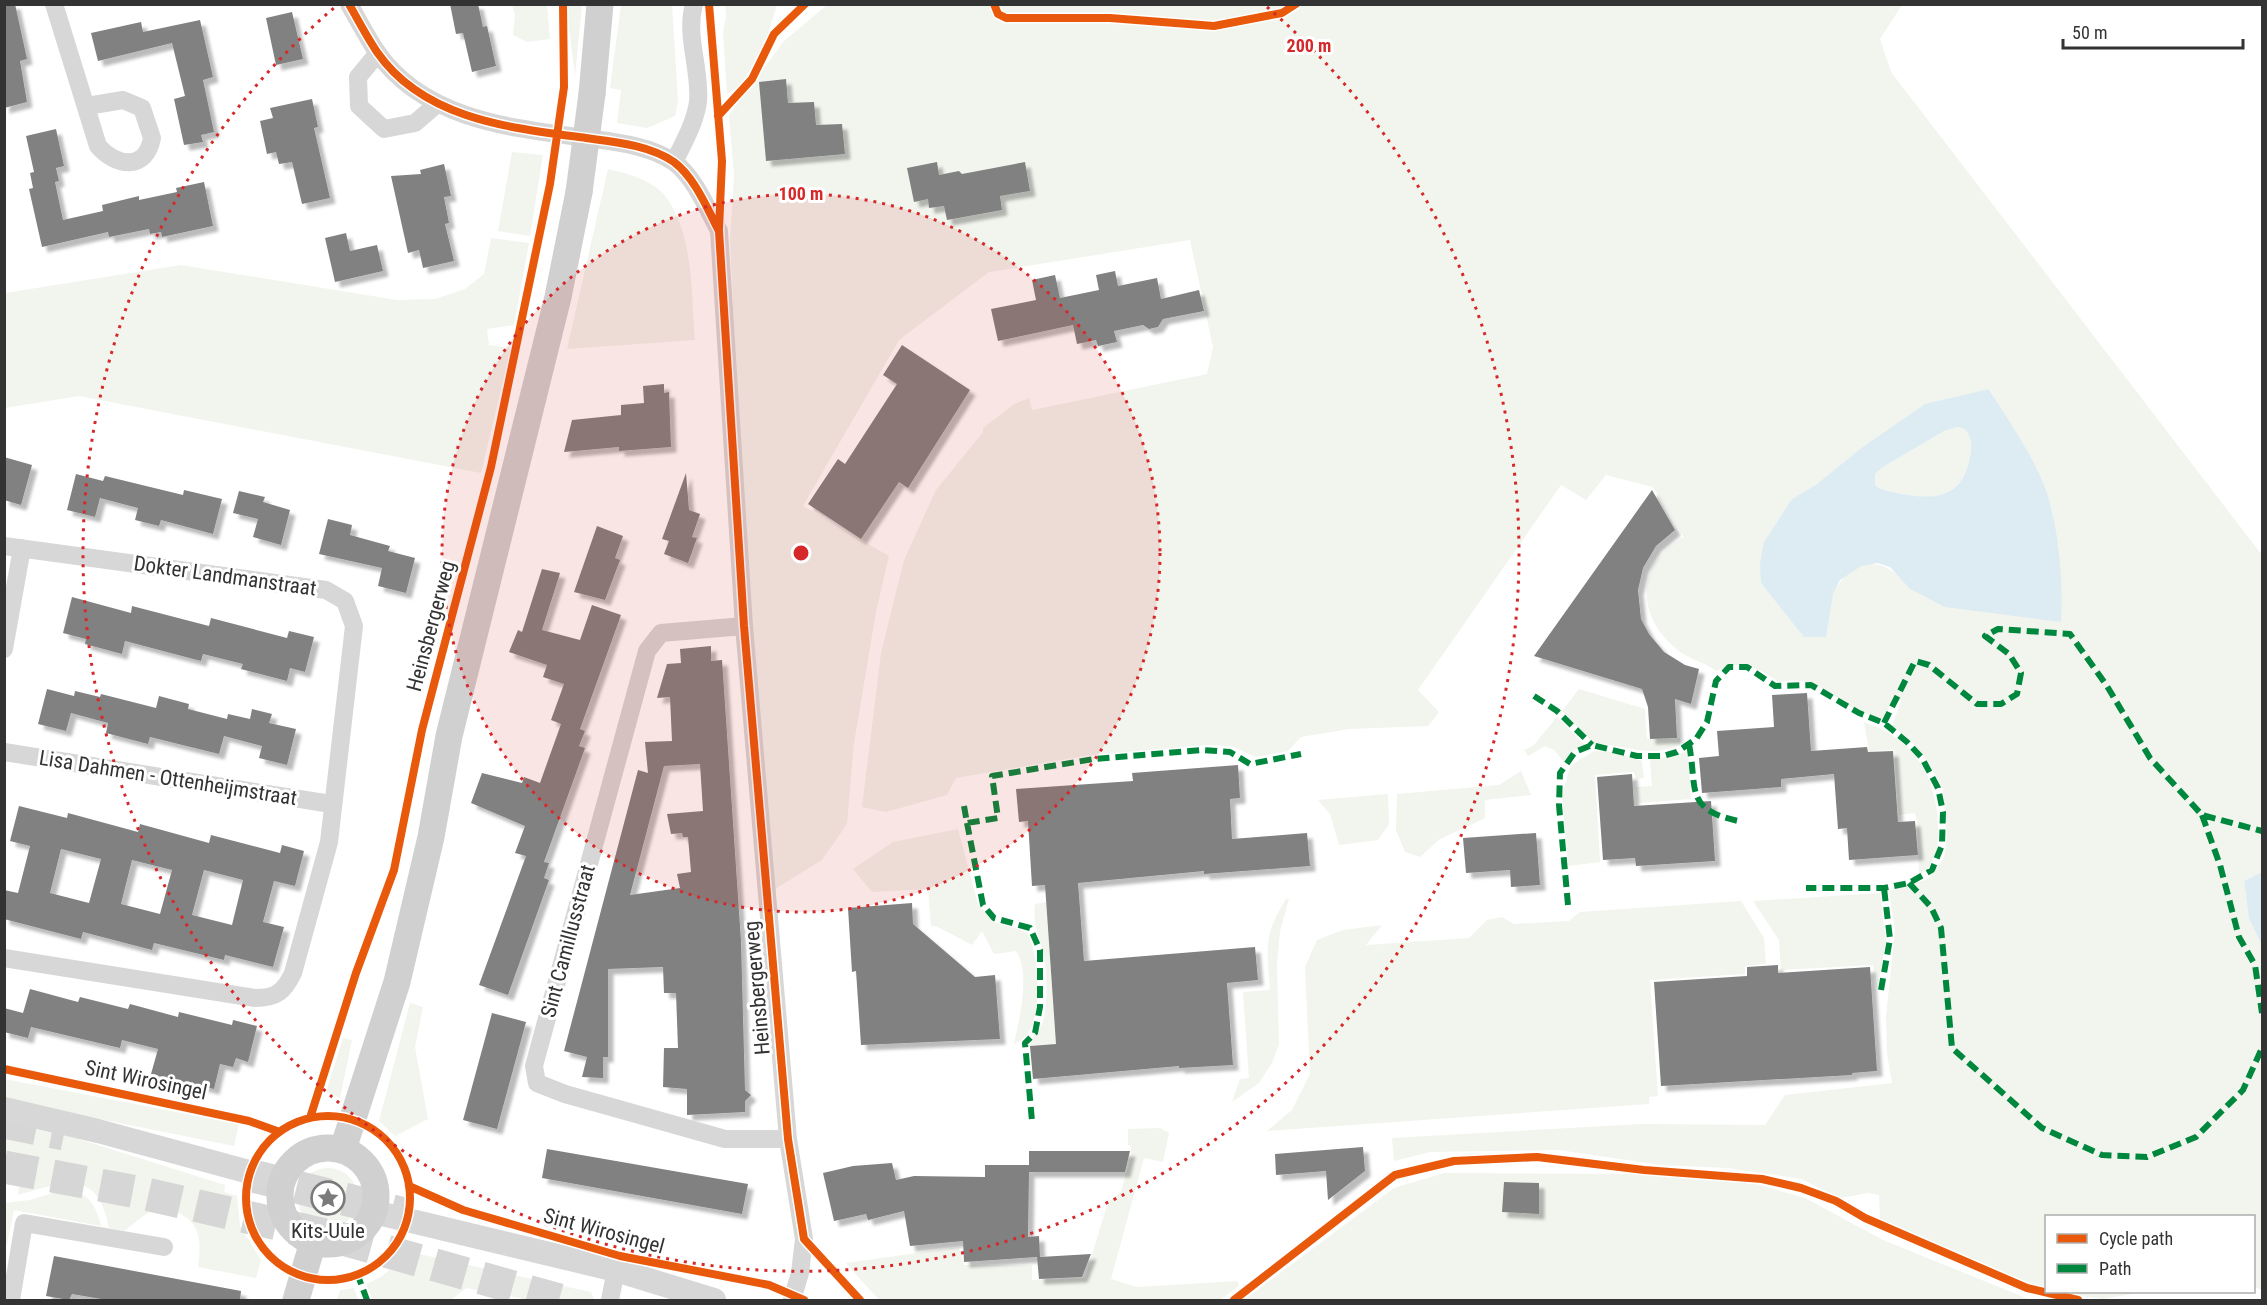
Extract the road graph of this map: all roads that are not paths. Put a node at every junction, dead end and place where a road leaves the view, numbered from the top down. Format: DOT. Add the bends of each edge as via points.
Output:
graph roads {
  1 [pos="54,4"];
  2 [pos="349,4"];
  3 [pos="600,4"];
  4 [pos="694,4"];
  5 [pos="378,53"];
  6 [pos="437,104"];
  7 [pos="87,106"];
  8 [pos="674,162"];
  9 [pos="13,547"];
  10 [pos="744,626"];
  11 [pos="4,649"];
  12 [pos="4,752"];
  13 [pos="331,804"];
  14 [pos="4,958"];
  15 [pos="4,1109"];
  16 [pos="788,1139"];
  17 [pos="343,1149"];
  18 [pos="282,1181"];
  19 [pos="374,1212"];
  20 [pos="313,1242"];
  21 [pos="164,1247"];
  22 [pos="616,1270"];
  23 [pos="11,1300"];
  24 [pos="296,1300"];
  25 [pos="609,1300"];
  26 [pos="714,1300"];
  27 [pos="792,1300"];
  1 -- 7 [label="street"];
  2 -- 5 [label="street, Heinsbergerweg"];
  3 -- 17 [label="main road, Heinsbergerweg, bridge" via="579,192 558,297 449,736 431,837 397,982"];
  4 -- 8 [label="street" via="690,20 698,101"];
  5 -- 6 [label="street, Heinsbergerweg" via="403,80"];
  5 -- 6 [label="street" via="358,77 359,106 384,129 415,123"];
  6 -- 8 [label="street, Heinsbergerweg" via="514,129 633,144"];
  8 -- 10 [label="street, Heinsbergerweg" via="699,192 719,231"];
  9 -- 11 [label="street"];
  9 -- 13 [label="street, Dokter Landmanstraat" via="326,590 345,601 354,626"];
  10 -- 16 [label="street, Heinsbergerweg"];
  10 -- 16 [label="street, Sint Camillusstraat" via="661,633 647,651 534,1066 537,1083 565,1094 725,1139"];
  12 -- 13 [label="street, Lisa Dahmen - Ottenheijmstraat"];
  13 -- 14 [label="street, Dokter Landmanstraat" via="328,842 293,973 285,990 270,998"];
  15 -- 18 [label="street"];
  16 -- 27 [label="street, Heinsbergerweg" via="804,1239"];
  17 -- 18 [label="main road" via="306,1152 288,1168"];
  17 -- 19 [label="main road" via="357,1157 371,1173 377,1192"];
  18 -- 20 [label="main road" via="280,1204 284,1217 292,1228"];
  19 -- 20 [label="main road" via="362,1231 352,1238 327,1245"];
  19 -- 22 [label="street, Sint Wirosingel"];
  20 -- 24 [label="main road"];
  21 -- 23 [label="street" via="24,1223"];
  22 -- 25 [label="street"];
  22 -- 26 [label="street, Sint Wirosingel"];
}
